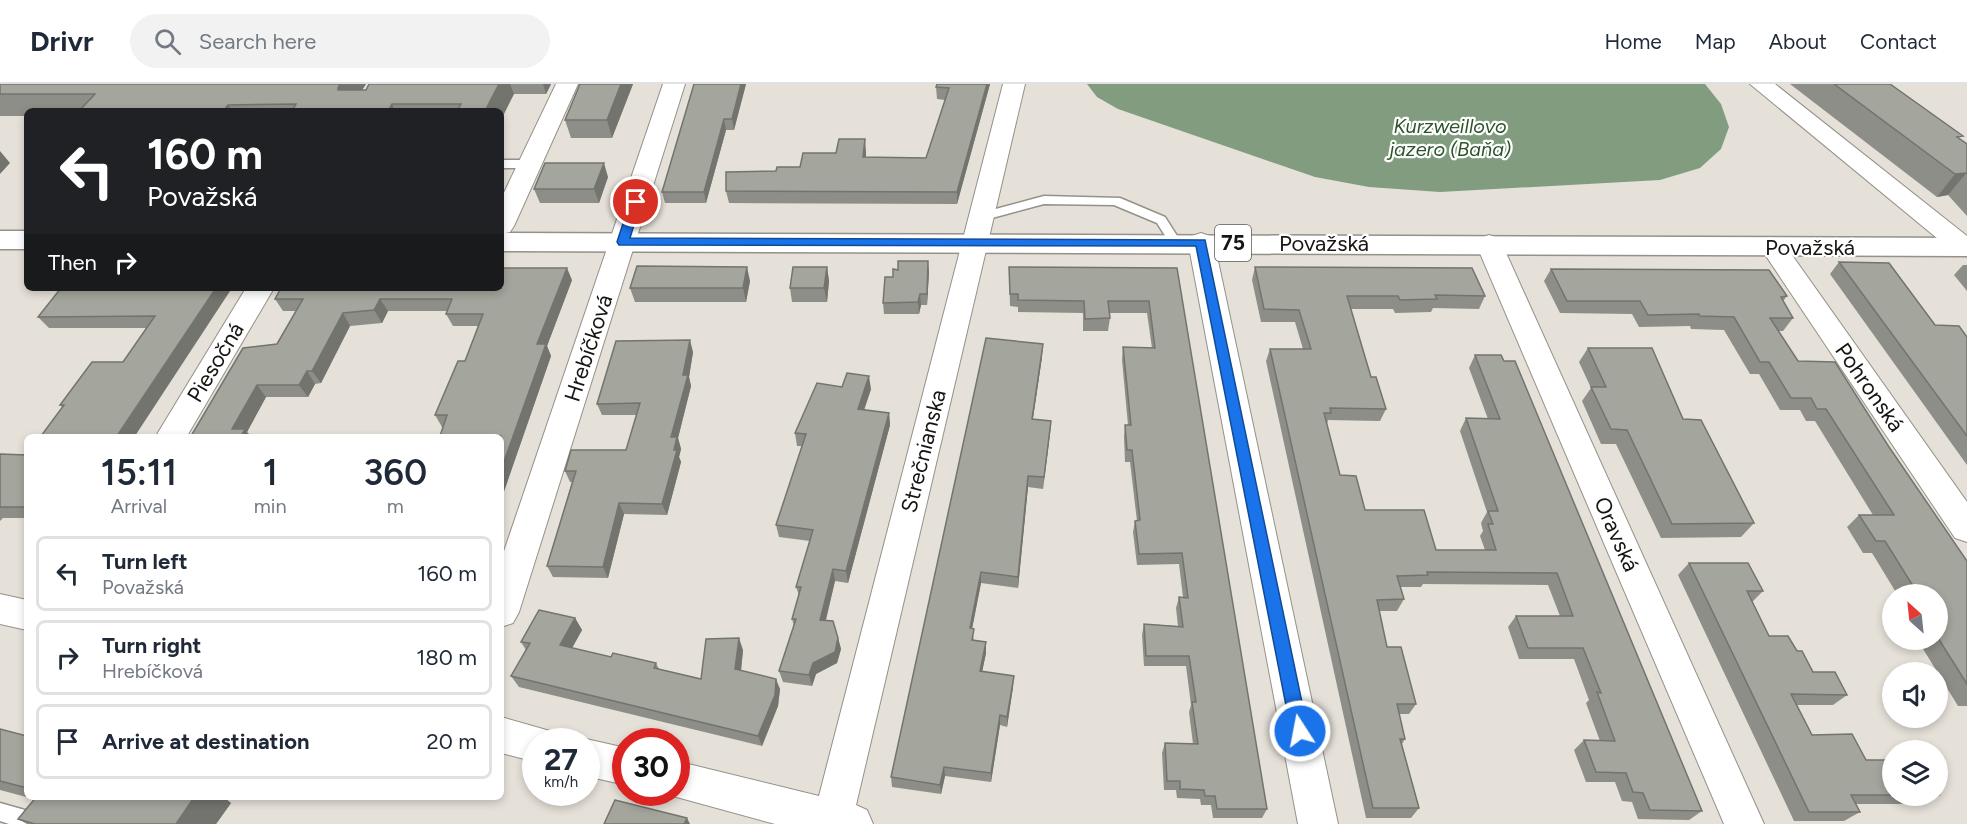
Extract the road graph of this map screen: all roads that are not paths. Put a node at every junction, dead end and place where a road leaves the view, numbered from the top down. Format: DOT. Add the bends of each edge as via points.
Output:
graph roads {
  1 [pos="567,84"];
  2 [pos="674,84"];
  3 [pos="1014,84"];
  4 [pos="1761,84"];
  5 [pos="504,164"];
  6 [pos="531,164"];
  7 [pos="504,220"];
  8 [pos="977,230"];
  9 [pos="0,240"];
  10 [pos="24,240"];
  11 [pos="504,242"];
  12 [pos="623,242"];
  13 [pos="1188,242"];
  14 [pos="1489,244"];
  15 [pos="1773,247"];
  16 [pos="1966,247"];
  17 [pos="258,291"];
  18 [pos="172,434"];
  19 [pos="1967,528"];
  20 [pos="504,603"];
  21 [pos="0,609"];
  22 [pos="24,614"];
  23 [pos="504,736"];
  24 [pos="522,740"];
  25 [pos="690,783"];
  26 [pos="0,812"];
  27 [pos="843,821"];
  28 [pos="27,824"];
  29 [pos="1318,824"];
  30 [pos="1744,824"];
  1 -- 6 [label="street"];
  2 -- 12 [label="street, Hrebíčková"];
  3 -- 8 [label="street, Strečnianska"];
  4 -- 16 [label="street"];
  5 -- 6 [label="lane"];
  6 -- 7 [label="street"];
  8 -- 12 [label="main road, Považská / 75"];
  8 -- 13 [label="main road, Považská / 75"];
  8 -- 13 [label="lane" via="1044,200 1116,201 1161,220"];
  8 -- 27 [label="street, Strečnianska"];
  9 -- 10 [label="main road"];
  11 -- 12 [label="main road, Považská / 75"];
  12 -- 20 [label="street, Hrebíčková"];
  13 -- 14 [label="main road, Považská / 75"];
  13 -- 29 [label="street"];
  14 -- 15 [label="main road, Považská / 75"];
  14 -- 30 [label="street, Oravská"];
  15 -- 16 [label="main road, Považská / 75"];
  15 -- 19 [label="street, Pohronská"];
  17 -- 18 [label="street, Piesočná"];
  21 -- 22 [label="street"];
  23 -- 24 [label="street"];
  25 -- 27 [label="street"];
  26 -- 28 [label="lane" via="25,819"];
}
